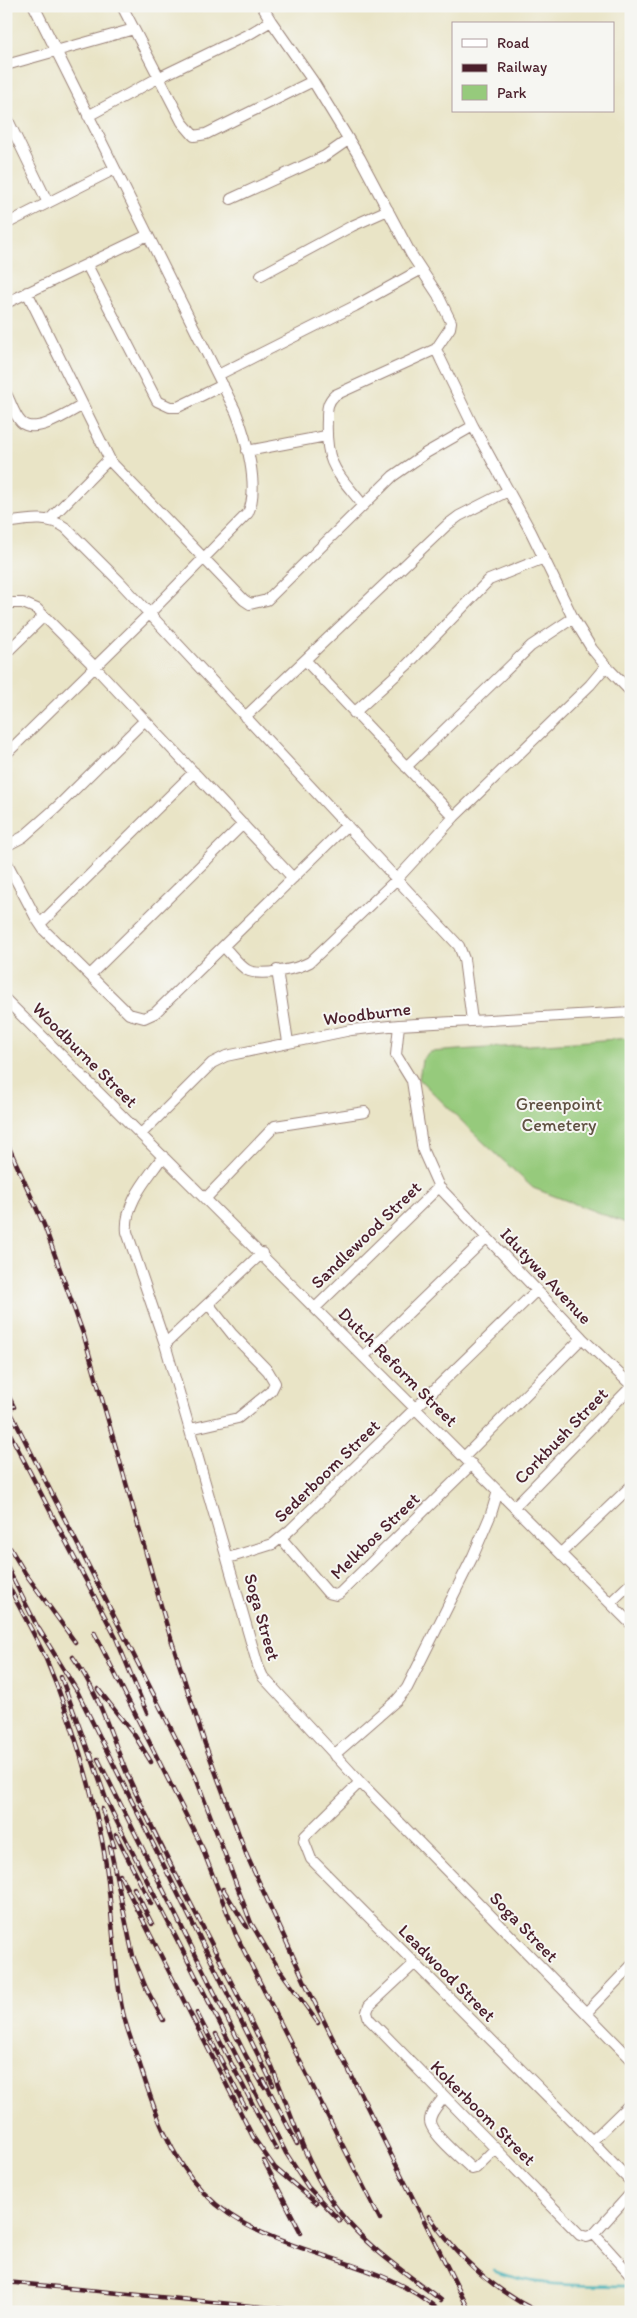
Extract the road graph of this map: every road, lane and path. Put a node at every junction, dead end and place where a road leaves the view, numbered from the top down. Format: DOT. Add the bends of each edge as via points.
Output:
graph roads {
  1 [pos="34,6"];
  2 [pos="122,6"];
  3 [pos="262,6"];
  4 [pos="271,21"];
  5 [pos="134,29"];
  6 [pos="56,52"];
  7 [pos="6,65"];
  8 [pos="158,78"];
  9 [pos="313,81"];
  10 [pos="6,116"];
  11 [pos="88,116"];
  12 [pos="348,140"];
  13 [pos="115,169"];
  14 [pos="231,199"];
  15 [pos="48,203"];
  16 [pos="388,210"];
  17 [pos="6,224"];
  18 [pos="148,235"];
  19 [pos="87,264"];
  20 [pos="420,270"];
  21 [pos="261,275"];
  22 [pos="27,292"];
  23 [pos="6,303"];
  24 [pos="436,349"];
  25 [pos="220,380"];
  26 [pos="6,394"];
  27 [pos="83,405"];
  28 [pos="473,426"];
  29 [pos="326,436"];
  30 [pos="247,451"];
  31 [pos="109,459"];
  32 [pos="508,491"];
  33 [pos="363,505"];
  34 [pos="49,520"];
  35 [pos="6,522"];
  36 [pos="204,557"];
  37 [pos="544,558"];
  38 [pos="6,603"];
  39 [pos="149,614"];
  40 [pos="44,616"];
  41 [pos="573,618"];
  42 [pos="6,653"];
  43 [pos="306,661"];
  44 [pos="606,666"];
  45 [pos="95,667"];
  46 [pos="631,692"];
  47 [pos="354,713"];
  48 [pos="245,717"];
  49 [pos="145,720"];
  50 [pos="6,754"];
  51 [pos="406,767"];
  52 [pos="194,772"];
  53 [pos="454,817"];
  54 [pos="243,824"];
  55 [pos="347,825"];
  56 [pos="6,846"];
  57 [pos="6,861"];
  58 [pos="293,878"];
  59 [pos="397,879"];
  60 [pos="40,924"];
  61 [pos="224,947"];
  62 [pos="276,970"];
  63 [pos="90,975"];
  64 [pos="6,1000"];
  65 [pos="631,1012"];
  66 [pos="472,1021"];
  67 [pos="399,1025"];
  68 [pos="288,1042"];
  69 [pos="365,1112"];
  70 [pos="141,1134"];
  71 [pos="163,1156"];
  72 [pos="439,1187"];
  73 [pos="206,1198"];
  74 [pos="487,1237"];
  75 [pos="262,1253"];
  76 [pos="537,1290"];
  77 [pos="209,1305"];
  78 [pos="316,1307"];
  79 [pos="582,1338"];
  80 [pos="165,1344"];
  81 [pos="364,1356"];
  82 [pos="631,1386"];
  83 [pos="414,1407"];
  84 [pos="190,1429"];
  85 [pos="468,1460"];
  86 [pos="631,1486"];
  87 [pos="498,1491"];
  88 [pos="514,1507"];
  89 [pos="281,1538"];
  90 [pos="561,1553"];
  91 [pos="228,1558"];
  92 [pos="631,1583"];
  93 [pos="610,1603"];
  94 [pos="631,1624"];
  95 [pos="334,1755"];
  96 [pos="360,1782"];
  97 [pos="415,1963"];
  98 [pos="631,1966"];
  99 [pos="586,2013"];
  100 [pos="631,2059"];
  101 [pos="444,2097"];
  102 [pos="631,2103"];
  103 [pos="592,2141"];
  104 [pos="495,2148"];
  105 [pos="631,2182"];
  106 [pos="631,2193"];
  107 [pos="594,2234"];
  108 [pos="630,2274"];
  1 -- 6 [label="street"];
  2 -- 5 [label="street"];
  3 -- 4 [label="street"];
  4 -- 8 [label="street"];
  4 -- 9 [label="street"];
  5 -- 6 [label="street"];
  5 -- 8 [label="street"];
  6 -- 7 [label="street"];
  6 -- 11 [label="street"];
  8 -- 9 [label="street" via="187,130 200,137"];
  8 -- 11 [label="street"];
  9 -- 12 [label="street"];
  10 -- 15 [label="street"];
  11 -- 13 [label="street"];
  12 -- 14 [label="street" via="325,156"];
  12 -- 16 [label="street"];
  13 -- 15 [label="street"];
  13 -- 18 [label="street"];
  15 -- 17 [label="street"];
  16 -- 20 [label="street"];
  16 -- 21 [label="street"];
  18 -- 19 [label="street"];
  18 -- 25 [label="street"];
  19 -- 22 [label="street"];
  19 -- 25 [label="street" via="157,401 178,407"];
  20 -- 24 [label="street" via="438,295 450,322 450,328"];
  20 -- 25 [label="street"];
  22 -- 23 [label="street"];
  22 -- 27 [label="street"];
  24 -- 28 [label="street"];
  24 -- 29 [label="street" via="335,395 328,405"];
  25 -- 30 [label="street" via="240,421"];
  26 -- 27 [label="street" via="22,424 33,427"];
  27 -- 31 [label="street"];
  28 -- 32 [label="street"];
  28 -- 33 [label="street" via="411,462"];
  29 -- 30 [label="street"];
  29 -- 33 [label="street" via="332,465"];
  30 -- 36 [label="street" via="251,506 248,513"];
  31 -- 34 [label="street"];
  31 -- 36 [label="street"];
  32 -- 37 [label="street"];
  32 -- 43 [label="street" via="459,516 447,526"];
  33 -- 36 [label="street" via="267,600 261,602 250,604 244,600"];
  34 -- 35 [label="street"];
  34 -- 39 [label="street" via="66,528"];
  36 -- 39 [label="street"];
  37 -- 41 [label="street"];
  37 -- 47 [label="street" via="489,580 408,664"];
  38 -- 40 [label="street" via="30,605"];
  39 -- 45 [label="street"];
  39 -- 48 [label="street"];
  40 -- 42 [label="street"];
  40 -- 45 [label="street"];
  41 -- 44 [label="street"];
  41 -- 51 [label="street" via="530,646"];
  43 -- 47 [label="street"];
  43 -- 48 [label="street"];
  44 -- 46 [label="street"];
  44 -- 53 [label="street"];
  45 -- 49 [label="street"];
  45 -- 50 [label="street"];
  47 -- 51 [label="street"];
  48 -- 55 [label="street"];
  49 -- 52 [label="street"];
  49 -- 56 [label="street" via="56,808 23,837"];
  51 -- 53 [label="street"];
  52 -- 54 [label="street"];
  52 -- 60 [label="street"];
  53 -- 59 [label="street"];
  54 -- 58 [label="street"];
  54 -- 63 [label="street"];
  55 -- 58 [label="street"];
  55 -- 59 [label="street"];
  57 -- 60 [label="street"];
  58 -- 61 [label="street"];
  59 -- 62 [label="street" via="310,962"];
  59 -- 66 [label="street" via="455,940 462,952"];
  60 -- 63 [label="street"];
  61 -- 62 [label="street" via="245,969 252,972"];
  61 -- 63 [label="street" via="150,1017 138,1018 130,1014"];
  62 -- 68 [label="street"];
  64 -- 70 [label="street, Woodburne Street"];
  65 -- 66 [label="street, Woodburne"];
  66 -- 67 [label="street, Woodburne"];
  67 -- 68 [label="street, Woodburne"];
  67 -- 72 [label="street, Idutywa Avenue" via="396,1055 412,1081 423,1151"];
  68 -- 70 [label="street, Woodburne" via="226,1056 212,1063"];
  69 -- 73 [label="street" via="275,1126"];
  70 -- 71 [label="street, Dutch Reform Street"];
  71 -- 73 [label="street, Dutch Reform Street"];
  71 -- 80 [label="street, Soga Street" via="133,1201 126,1223"];
  72 -- 74 [label="street, Idutywa Avenue"];
  72 -- 78 [label="street, Sandlewood Street"];
  73 -- 75 [label="street, Dutch Reform Street"];
  74 -- 76 [label="street, Idutywa Avenue"];
  74 -- 81 [label="street"];
  75 -- 77 [label="street"];
  75 -- 78 [label="street, Dutch Reform Street"];
  76 -- 79 [label="street, Idutywa Avenue"];
  76 -- 83 [label="street, Sederboom Street"];
  77 -- 80 [label="street"];
  77 -- 84 [label="street" via="275,1383 271,1391 238,1418"];
  78 -- 81 [label="street, Dutch Reform Street"];
  79 -- 82 [label="street, Idutywa Avenue"];
  79 -- 85 [label="street"];
  80 -- 84 [label="street, Soga Street"];
  81 -- 83 [label="street, Dutch Reform Street"];
  82 -- 88 [label="street, Corkbush Street"];
  83 -- 85 [label="street, Dutch Reform Street"];
  83 -- 89 [label="street, Sederboom Street"];
  84 -- 91 [label="street, Soga Street"];
  85 -- 87 [label="street, Dutch Reform Street"];
  85 -- 89 [label="street, Melkbos Street" via="336,1595 328,1593"];
  86 -- 90 [label="street"];
  87 -- 88 [label="street, Dutch Reform Street"];
  87 -- 95 [label="street" via="473,1556 407,1688"];
  88 -- 90 [label="street, Dutch Reform Street"];
  89 -- 91 [label="street, Sederboom Street" via="273,1544"];
  90 -- 93 [label="street, Dutch Reform Street"];
  91 -- 95 [label="street, Soga Street" via="263,1677"];
  92 -- 93 [label="street"];
  93 -- 94 [label="street, Dutch Reform Street"];
  95 -- 96 [label="street, Soga Street"];
  96 -- 97 [label="street, Leadwood Street" via="306,1836 305,1846 311,1859"];
  96 -- 99 [label="street, Soga Street"];
  97 -- 101 [label="street, Kokerboom Street" via="367,2009 367,2016"];
  97 -- 103 [label="street, Leadwood Street"];
  98 -- 99 [label="street"];
  99 -- 100 [label="street, Soga Street"];
  101 -- 104 [label="street, Kokerboom Street"];
  101 -- 104 [label="street" via="430,2120 430,2126 440,2138 472,2169"];
  102 -- 103 [label="street"];
  103 -- 105 [label="street, Leadwood Street"];
  104 -- 107 [label="street, Kokerboom Street" via="580,2235"];
  106 -- 107 [label="street"];
  107 -- 108 [label="street"];
}
